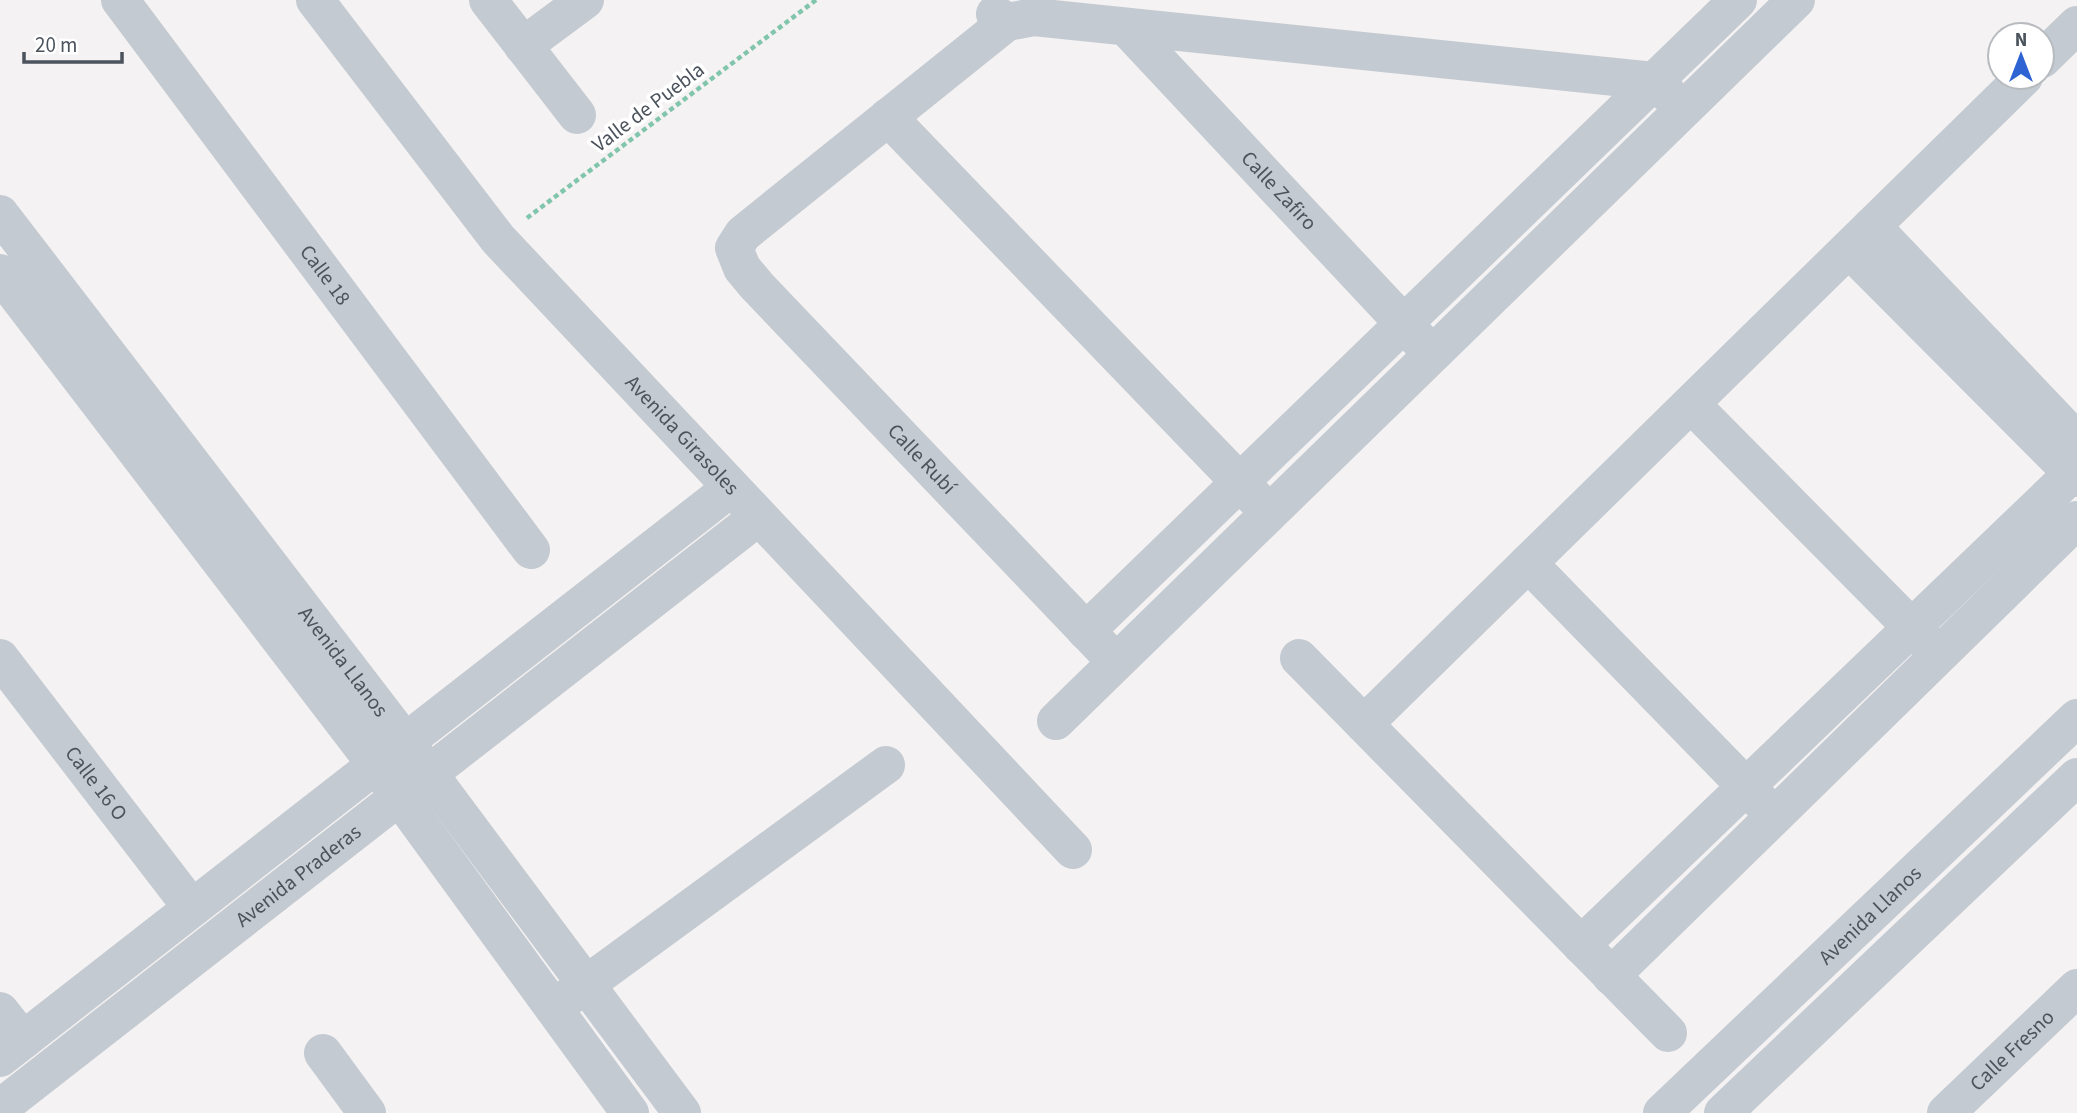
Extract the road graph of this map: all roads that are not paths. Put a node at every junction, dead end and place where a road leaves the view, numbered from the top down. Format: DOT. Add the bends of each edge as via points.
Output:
graph roads {
  1 [pos="120,0"];
  2 [pos="315,0"];
  3 [pos="488,0"];
  4 [pos="585,0"];
  5 [pos="1738,0"];
  6 [pos="1796,0"];
  7 [pos="2077,25"];
  8 [pos="1126,27"];
  9 [pos="2056,45"];
  10 [pos="523,46"];
  11 [pos="1654,81"];
  12 [pos="2010,91"];
  13 [pos="1684,109"];
  14 [pos="577,115"];
  15 [pos="888,117"];
  16 [pos="0,214"];
  17 [pos="1860,237"];
  18 [pos="0,273"];
  19 [pos="1403,324"];
  20 [pos="1433,354"];
  21 [pos="1691,404"];
  22 [pos="2076,465"];
  23 [pos="1240,482"];
  24 [pos="731,488"];
  25 [pos="1270,513"];
  26 [pos="758,517"];
  27 [pos="2077,520"];
  28 [pos="531,550"];
  29 [pos="1528,563"];
  30 [pos="573,613"];
  31 [pos="1911,628"];
  32 [pos="1086,631"];
  33 [pos="598,643"];
  34 [pos="1939,655"];
  35 [pos="0,658"];
  36 [pos="1299,658"];
  37 [pos="1116,662"];
  38 [pos="2077,718"];
  39 [pos="1056,721"];
  40 [pos="1364,724"];
  41 [pos="406,743"];
  42 [pos="886,765"];
  43 [pos="377,766"];
  44 [pos="429,774"];
  45 [pos="2077,777"];
  46 [pos="1746,786"];
  47 [pos="399,797"];
  48 [pos="1774,816"];
  49 [pos="1073,850"];
  50 [pos="192,908"];
  51 [pos="1581,945"];
  52 [pos="1611,976"];
  53 [pos="586,985"];
  54 [pos="2077,988"];
  55 [pos="553,1009"];
  56 [pos="0,1011"];
  57 [pos="1668,1033"];
  58 [pos="11,1049"];
  59 [pos="323,1053"];
  60 [pos="0,1108"];
  61 [pos="367,1113"];
  62 [pos="629,1113"];
  63 [pos="682,1113"];
  64 [pos="1662,1113"];
  65 [pos="1723,1113"];
  66 [pos="1946,1113"];
  1 -- 28 [label="street, Calle 18"];
  2 -- 24 [label="street, Avenida Girasoles" via="498,239"];
  3 -- 10 [label="street"];
  4 -- 10 [label="street"];
  5 -- 11 [label="street"];
  6 -- 13 [label="street"];
  7 -- 9 [label="street"];
  8 -- 11 [label="street"];
  8 -- 15 [label="street" via="1001,18"];
  8 -- 19 [label="street, Calle Zafiro"];
  10 -- 14 [label="street"];
  11 -- 13 [label="street"];
  11 -- 19 [label="street"];
  12 -- 17 [label="street"];
  13 -- 20 [label="street"];
  15 -- 23 [label="street"];
  15 -- 32 [label="street, Calle Rubí" via="743,234 734,248 742,268 757,286"];
  16 -- 41 [label="street, Avenida Llanos"];
  17 -- 21 [label="street"];
  17 -- 22 [label="street"];
  18 -- 43 [label="street, Avenida Llanos"];
  19 -- 20 [label="street, Calle Zafiro"];
  19 -- 23 [label="street"];
  20 -- 25 [label="street"];
  21 -- 29 [label="street"];
  21 -- 31 [label="street"];
  22 -- 31 [label="street"];
  23 -- 25 [label="street"];
  23 -- 32 [label="street"];
  24 -- 26 [label="street, Avenida Girasoles"];
  24 -- 30 [label="street, Avenida Praderas"];
  25 -- 37 [label="street"];
  26 -- 33 [label="street, Avenida Praderas"];
  26 -- 49 [label="street, Avenida Girasoles"];
  27 -- 34 [label="street"];
  29 -- 40 [label="street"];
  29 -- 46 [label="street"];
  30 -- 33 [label="street"];
  30 -- 41 [label="street, Avenida Praderas"];
  31 -- 34 [label="street"];
  31 -- 46 [label="street"];
  32 -- 37 [label="street, Calle Rubí"];
  33 -- 44 [label="street, Avenida Praderas"];
  34 -- 48 [label="street"];
  35 -- 50 [label="street, Calle 16 O"];
  36 -- 40 [label="street"];
  37 -- 39 [label="street"];
  38 -- 64 [label="street, Avenida Llanos"];
  40 -- 51 [label="street"];
  41 -- 43 [label="street, Avenida Praderas"];
  41 -- 44 [label="street, Avenida Llanos"];
  42 -- 53 [label="street"];
  43 -- 47 [label="street, Avenida Llanos"];
  43 -- 50 [label="street, Avenida Praderas"];
  44 -- 47 [label="street, Avenida Praderas"];
  44 -- 53 [label="street, Avenida Llanos"];
  45 -- 65 [label="street, Avenida Llanos"];
  46 -- 48 [label="street"];
  46 -- 51 [label="street"];
  47 -- 55 [label="street, Avenida Llanos"];
  47 -- 60 [label="street, Avenida Praderas"];
  48 -- 52 [label="street"];
  50 -- 58 [label="street, Avenida Praderas"];
  51 -- 52 [label="street"];
  52 -- 57 [label="street"];
  53 -- 55 [label="street"];
  53 -- 63 [label="street, Avenida Llanos"];
  54 -- 66 [label="street, Calle Fresno"];
  55 -- 62 [label="street, Avenida Llanos"];
  56 -- 58 [label="street"];
  59 -- 61 [label="street"];
}
